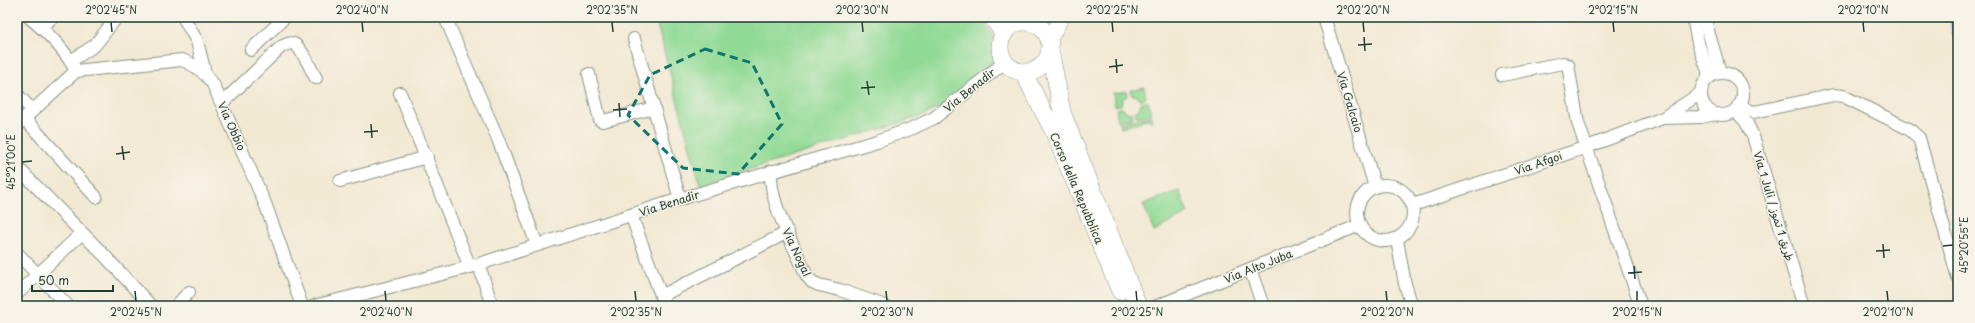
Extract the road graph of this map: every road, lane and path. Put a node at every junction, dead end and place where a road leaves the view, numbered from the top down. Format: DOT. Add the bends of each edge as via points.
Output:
graph roads {
  1 [pos="30,17"];
  2 [pos="53,17"];
  3 [pos="115,17"];
  4 [pos="183,17"];
  5 [pos="285,17"];
  6 [pos="445,17"];
  7 [pos="992,17"];
  8 [pos="1062,17"];
  9 [pos="1324,17"];
  10 [pos="1693,17"];
  11 [pos="1704,17"];
  12 [pos="1027,20"];
  13 [pos="41,27"];
  14 [pos="1004,34"];
  15 [pos="634,39"];
  16 [pos="1050,45"];
  17 [pos="251,50"];
  18 [pos="1005,62"];
  19 [pos="74,66"];
  20 [pos="1023,72"];
  21 [pos="1720,72"];
  22 [pos="205,73"];
  23 [pos="589,74"];
  24 [pos="1502,75"];
  25 [pos="316,78"];
  26 [pos="1708,78"];
  27 [pos="400,93"];
  28 [pos="1701,93"];
  29 [pos="17,94"];
  30 [pos="222,103"];
  31 [pos="654,108"];
  32 [pos="1737,108"];
  33 [pos="1716,114"];
  34 [pos="24,118"];
  35 [pos="1663,118"];
  36 [pos="1587,147"];
  37 [pos="427,157"];
  38 [pos="17,167"];
  39 [pos="771,171"];
  40 [pos="340,182"];
  41 [pos="1375,187"];
  42 [pos="96,196"];
  43 [pos="680,199"];
  44 [pos="1413,205"];
  45 [pos="631,215"];
  46 [pos="1360,225"];
  47 [pos="788,232"];
  48 [pos="82,234"];
  49 [pos="1397,240"];
  50 [pos="537,245"];
  51 [pos="17,253"];
  52 [pos="475,266"];
  53 [pos="1250,269"];
  54 [pos="37,276"];
  55 [pos="1958,278"];
  56 [pos="189,292"];
  57 [pos="17,294"];
  58 [pos="664,301"];
  59 [pos="68,306"];
  60 [pos="151,306"];
  61 [pos="176,306"];
  62 [pos="302,306"];
  63 [pos="314,306"];
  64 [pos="492,306"];
  65 [pos="885,306"];
  66 [pos="1126,306"];
  67 [pos="1138,306"];
  68 [pos="1157,306"];
  69 [pos="1263,306"];
  70 [pos="1412,306"];
  71 [pos="1641,306"];
  72 [pos="1804,306"];
  1 -- 13 [label="street"];
  2 -- 13 [label="street"];
  3 -- 19 [label="street" via="95,45"];
  4 -- 22 [label="street" via="197,41"];
  5 -- 17 [label="street"];
  6 -- 50 [label="street" via="498,139"];
  7 -- 14 [label="highway"];
  8 -- 16 [label="main road"];
  9 -- 41 [label="street, Via Galcaio"];
  10 -- 26 [label="street"];
  11 -- 21 [label="street"];
  12 -- 14 [label="highway" via="1009,28"];
  12 -- 16 [label="highway" via="1042,29"];
  13 -- 19 [label="street"];
  14 -- 18 [label="highway" via="1000,48"];
  15 -- 31 [label="street"];
  16 -- 20 [label="highway" via="1048,57 1038,69"];
  16 -- 67 [label="highway" via="1062,112"];
  18 -- 20 [label="highway"];
  18 -- 39 [label="street, Via Benadir" via="934,118 913,128 877,141"];
  19 -- 22 [label="street, Via Obbio" via="182,60"];
  19 -- 34 [label="street"];
  20 -- 66 [label="highway, Corso della Repubblica" via="1054,132"];
  21 -- 26 [label="street"];
  21 -- 32 [label="street" via="1734,76 1740,82 1742,100"];
  22 -- 30 [label="street, Via Obbio"];
  23 -- 31 [label="street" via="600,120"];
  24 -- 36 [label="street" via="1563,63 1568,65 1578,123"];
  25 -- 30 [label="street" via="295,44 288,44 281,47"];
  26 -- 28 [label="street"];
  27 -- 37 [label="street"];
  28 -- 33 [label="street" via="1705,106"];
  28 -- 35 [label="street"];
  29 -- 34 [label="street"];
  30 -- 62 [label="street, Via Obbio" via="266,206"];
  31 -- 43 [label="street"];
  32 -- 33 [label="street" via="1728,114"];
  32 -- 55 [label="street" via="1754,112 1834,95 1843,96 1910,128 1919,138"];
  32 -- 72 [label="street, Via 1 Juli / طريق 1 تموز" via="1753,136"];
  33 -- 35 [label="street"];
  34 -- 42 [label="street"];
  35 -- 36 [label="street, Via Afgoi"];
  36 -- 44 [label="street, Via Afgoi"];
  36 -- 71 [label="street"];
  37 -- 40 [label="street"];
  37 -- 52 [label="street"];
  38 -- 48 [label="street"];
  39 -- 43 [label="street, Via Benadir"];
  39 -- 47 [label="street, Via Nogal" via="770,184"];
  41 -- 44 [label="street" via="1384,185 1401,189"];
  41 -- 46 [label="street" via="1368,190 1358,205"];
  43 -- 45 [label="street, Via Benadir"];
  44 -- 49 [label="street" via="1412,222 1408,231"];
  45 -- 50 [label="street, Via Benadir"];
  45 -- 58 [label="street"];
  46 -- 49 [label="street" via="1376,240"];
  46 -- 53 [label="street, Via Alto Juba"];
  47 -- 58 [label="street"];
  47 -- 65 [label="street, Via Nogal" via="812,282"];
  48 -- 54 [label="street"];
  48 -- 60 [label="street"];
  49 -- 70 [label="street"];
  50 -- 52 [label="street, Via Benadir"];
  51 -- 54 [label="street"];
  52 -- 63 [label="street, Via Benadir"];
  52 -- 64 [label="street"];
  53 -- 68 [label="street, Via Alto Juba"];
  53 -- 69 [label="street"];
  54 -- 57 [label="street"];
  54 -- 59 [label="street"];
  56 -- 61 [label="street"];
}
